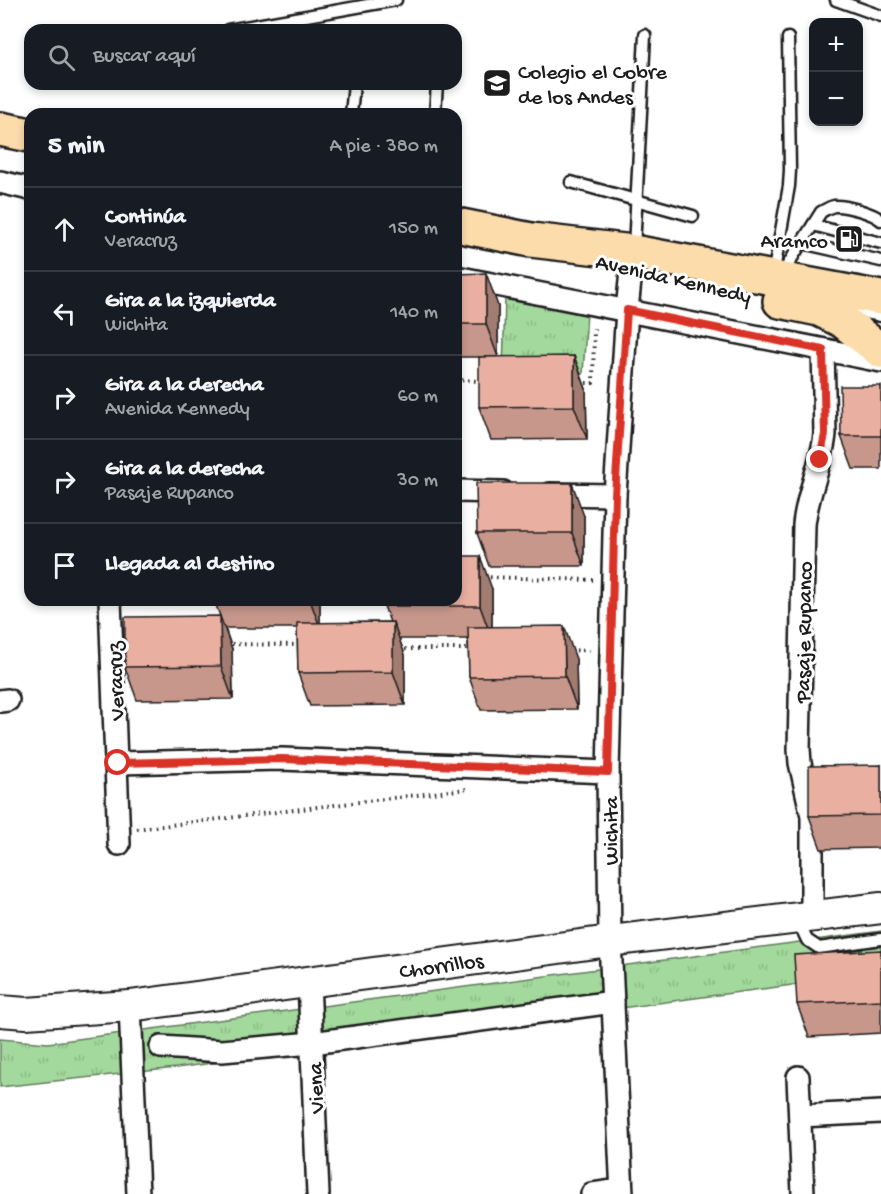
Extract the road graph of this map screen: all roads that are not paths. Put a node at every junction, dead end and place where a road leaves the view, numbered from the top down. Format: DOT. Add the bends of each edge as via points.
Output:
graph roads {
  1 [pos="396,0"];
  2 [pos="836,0"];
  3 [pos="881,16"];
  4 [pos="262,24"];
  5 [pos="645,35"];
  6 [pos="788,38"];
  7 [pos="353,90"];
  8 [pos="437,90"];
  9 [pos="352,108"];
  10 [pos="435,108"];
  11 [pos="0,129"];
  12 [pos="24,134"];
  13 [pos="0,182"];
  14 [pos="571,182"];
  15 [pos="24,188"];
  16 [pos="637,201"];
  17 [pos="693,216"];
  18 [pos="881,220"];
  19 [pos="813,225"];
  20 [pos="462,226"];
  21 [pos="802,243"];
  22 [pos="881,243"];
  23 [pos="881,261"];
  24 [pos="633,262"];
  25 [pos="462,278"];
  26 [pos="776,279"];
  27 [pos="819,298"];
  28 [pos="868,304"];
  29 [pos="627,310"];
  30 [pos="881,316"];
  31 [pos="823,350"];
  32 [pos="881,351"];
  33 [pos="881,360"];
  34 [pos="462,491"];
  35 [pos="615,495"];
  36 [pos="111,606"];
  37 [pos="118,763"];
  38 [pos="608,772"];
  39 [pos="119,838"];
  40 [pos="881,908"];
  41 [pos="805,917"];
  42 [pos="881,939"];
  43 [pos="610,941"];
  44 [pos="309,981"];
  45 [pos="613,1002"];
  46 [pos="130,1006"];
  47 [pos="0,1011"];
  48 [pos="312,1043"];
  49 [pos="161,1047"];
  50 [pos="798,1077"];
  51 [pos="881,1112"];
  52 [pos="800,1116"];
  53 [pos="622,1192"];
  54 [pos="138,1194"];
  55 [pos="318,1194"];
  56 [pos="592,1194"];
  57 [pos="803,1194"];
  1 -- 4 [label="lane"];
  2 -- 3 [label="lane"];
  5 -- 16 [label="lane"];
  6 -- 26 [label="lane" via="790,178"];
  7 -- 9 [label="lane"];
  8 -- 10 [label="lane"];
  11 -- 12 [label="main road"];
  13 -- 15 [label="street"];
  14 -- 16 [label="lane"];
  16 -- 17 [label="lane"];
  16 -- 24 [label="lane"];
  18 -- 19 [label="lane" via="837,206 821,212"];
  19 -- 21 [label="lane"];
  19 -- 22 [label="lane"];
  20 -- 24 [label="main road, Avenida Kennedy"];
  21 -- 23 [label="lane"];
  21 -- 26 [label="lane"];
  24 -- 26 [label="main road, Avenida Kennedy"];
  24 -- 27 [label="main road, Avenida Kennedy"];
  24 -- 29 [label="street, Wichita"];
  25 -- 29 [label="street, Avenida Kennedy"];
  26 -- 27 [label="main road, Avenida Kennedy"];
  27 -- 28 [label="main road, Avenida Kennedy"];
  27 -- 32 [label="main road, Avenida Kennedy"];
  28 -- 30 [label="lane"];
  29 -- 31 [label="street, Avenida Kennedy"];
  29 -- 35 [label="street, Wichita"];
  31 -- 33 [label="street, Avenida Kennedy"];
  31 -- 41 [label="street, Pasaje Rupanco" via="824,448 807,501 804,525 799,749 812,816"];
  34 -- 35 [label="street"];
  35 -- 38 [label="street, Wichita"];
  36 -- 37 [label="street, Veracruz"];
  37 -- 38 [label="street" via="282,759"];
  37 -- 39 [label="street, Veracruz"];
  38 -- 43 [label="street, Wichita"];
  40 -- 41 [label="street, Chorrillos"];
  41 -- 42 [label="lane" via="807,940 819,948"];
  41 -- 43 [label="street, Chorrillos"];
  43 -- 44 [label="street, Chorrillos"];
  43 -- 45 [label="street, Wichita"];
  44 -- 46 [label="street, Chorrillos"];
  44 -- 48 [label="street, Viena"];
  45 -- 48 [label="street"];
  45 -- 53 [label="street, Wichita"];
  46 -- 47 [label="street, Chorrillos"];
  46 -- 54 [label="street"];
  48 -- 49 [label="street" via="222,1051"];
  48 -- 55 [label="street, Viena"];
  50 -- 52 [label="street"];
  51 -- 52 [label="street"];
  52 -- 57 [label="street"];
  53 -- 56 [label="street"];
}
